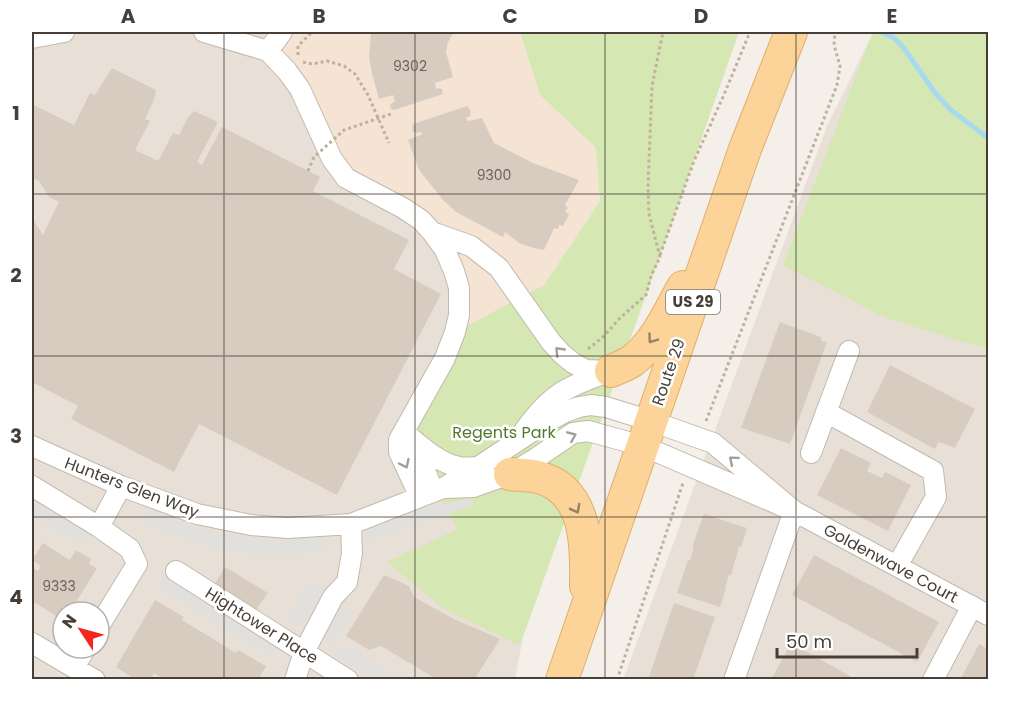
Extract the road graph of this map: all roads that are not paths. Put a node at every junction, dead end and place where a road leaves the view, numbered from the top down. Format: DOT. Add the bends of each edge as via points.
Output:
graph roads {
  1 [pos="64,32"];
  2 [pos="204,32"];
  3 [pos="282,32"];
  4 [pos="791,32"];
  5 [pos="32,38"];
  6 [pos="268,51"];
  7 [pos="722,216"];
  8 [pos="432,232"];
  9 [pos="849,351"];
  10 [pos="611,371"];
  11 [pos="826,412"];
  12 [pos="647,434"];
  13 [pos="410,436"];
  14 [pos="516,442"];
  15 [pos="32,446"];
  16 [pos="812,453"];
  17 [pos="479,467"];
  18 [pos="510,474"];
  19 [pos="32,486"];
  20 [pos="121,486"];
  21 [pos="432,493"];
  22 [pos="794,511"];
  23 [pos="351,524"];
  24 [pos="99,526"];
  25 [pos="897,566"];
  26 [pos="176,571"];
  27 [pos="111,606"];
  28 [pos="980,611"];
  29 [pos="585,613"];
  30 [pos="32,643"];
  31 [pos="304,652"];
  32 [pos="78,660"];
  33 [pos="74,667"];
  34 [pos="94,680"];
  35 [pos="295,680"];
  36 [pos="348,680"];
  37 [pos="562,680"];
  38 [pos="734,680"];
  39 [pos="933,680"];
  1 -- 5 [label="street"];
  2 -- 6 [label="street"];
  3 -- 6 [label="street"];
  4 -- 7 [label="main road, Route 29 / US 29"];
  6 -- 8 [label="street" via="300,89 332,159 346,178 403,208"];
  7 -- 10 [label="main road, one-way" via="646,347 632,361"];
  7 -- 12 [label="main road, Route 29 / US 29"];
  10 -- 8 [label="street, one-way" via="586,370 573,363 551,342 499,268 471,246"];
  8 -- 13 [label="street" via="454,271 459,288 459,315 445,358"];
  9 -- 11 [label="street"];
  10 -- 14 [label="street, Hunters Glen Way" via="564,390 536,414"];
  11 -- 16 [label="street"];
  11 -- 25 [label="street" via="933,471 936,498"];
  12 -- 14 [label="street, Hunters Glen Way" via="606,407 591,405 565,412"];
  18 -- 12 [label="street, Hunters Glen Way, one-way" via="573,433"];
  12 -- 22 [label="street, Goldenwave Court"];
  22 -- 12 [label="street, Goldenwave Court, one-way" via="713,443"];
  12 -- 29 [label="main road, Route 29 / US 29"];
  13 -- 17 [label="street" via="447,463"];
  13 -- 21 [label="street" via="399,440 399,452"];
  14 -- 17 [label="street, Hunters Glen Way"];
  15 -- 20 [label="street, Hunters Glen Way"];
  17 -- 21 [label="street, Hunters Glen Way"];
  18 -- 21 [label="street, Hunters Glen Way" via="473,487"];
  18 -- 29 [label="main road, one-way" via="552,483 575,506 582,522 586,554"];
  19 -- 24 [label="street"];
  20 -- 23 [label="street, Hunters Glen Way" via="197,514 251,525 288,528"];
  20 -- 24 [label="street"];
  21 -- 23 [label="street, Hunters Glen Way"];
  22 -- 25 [label="street, Goldenwave Court"];
  22 -- 38 [label="street"];
  23 -- 31 [label="street" via="347,582 333,597"];
  24 -- 27 [label="street" via="130,549 137,564"];
  25 -- 28 [label="street, Goldenwave Court"];
  26 -- 31 [label="street, Hightower Place"];
  28 -- 39 [label="street"];
  29 -- 37 [label="main road, Route 29 / US 29"];
  30 -- 33 [label="street"];
  31 -- 35 [label="street"];
  31 -- 36 [label="street, Hightower Place"];
  32 -- 33 [label="street"];
  33 -- 34 [label="street"];
}
